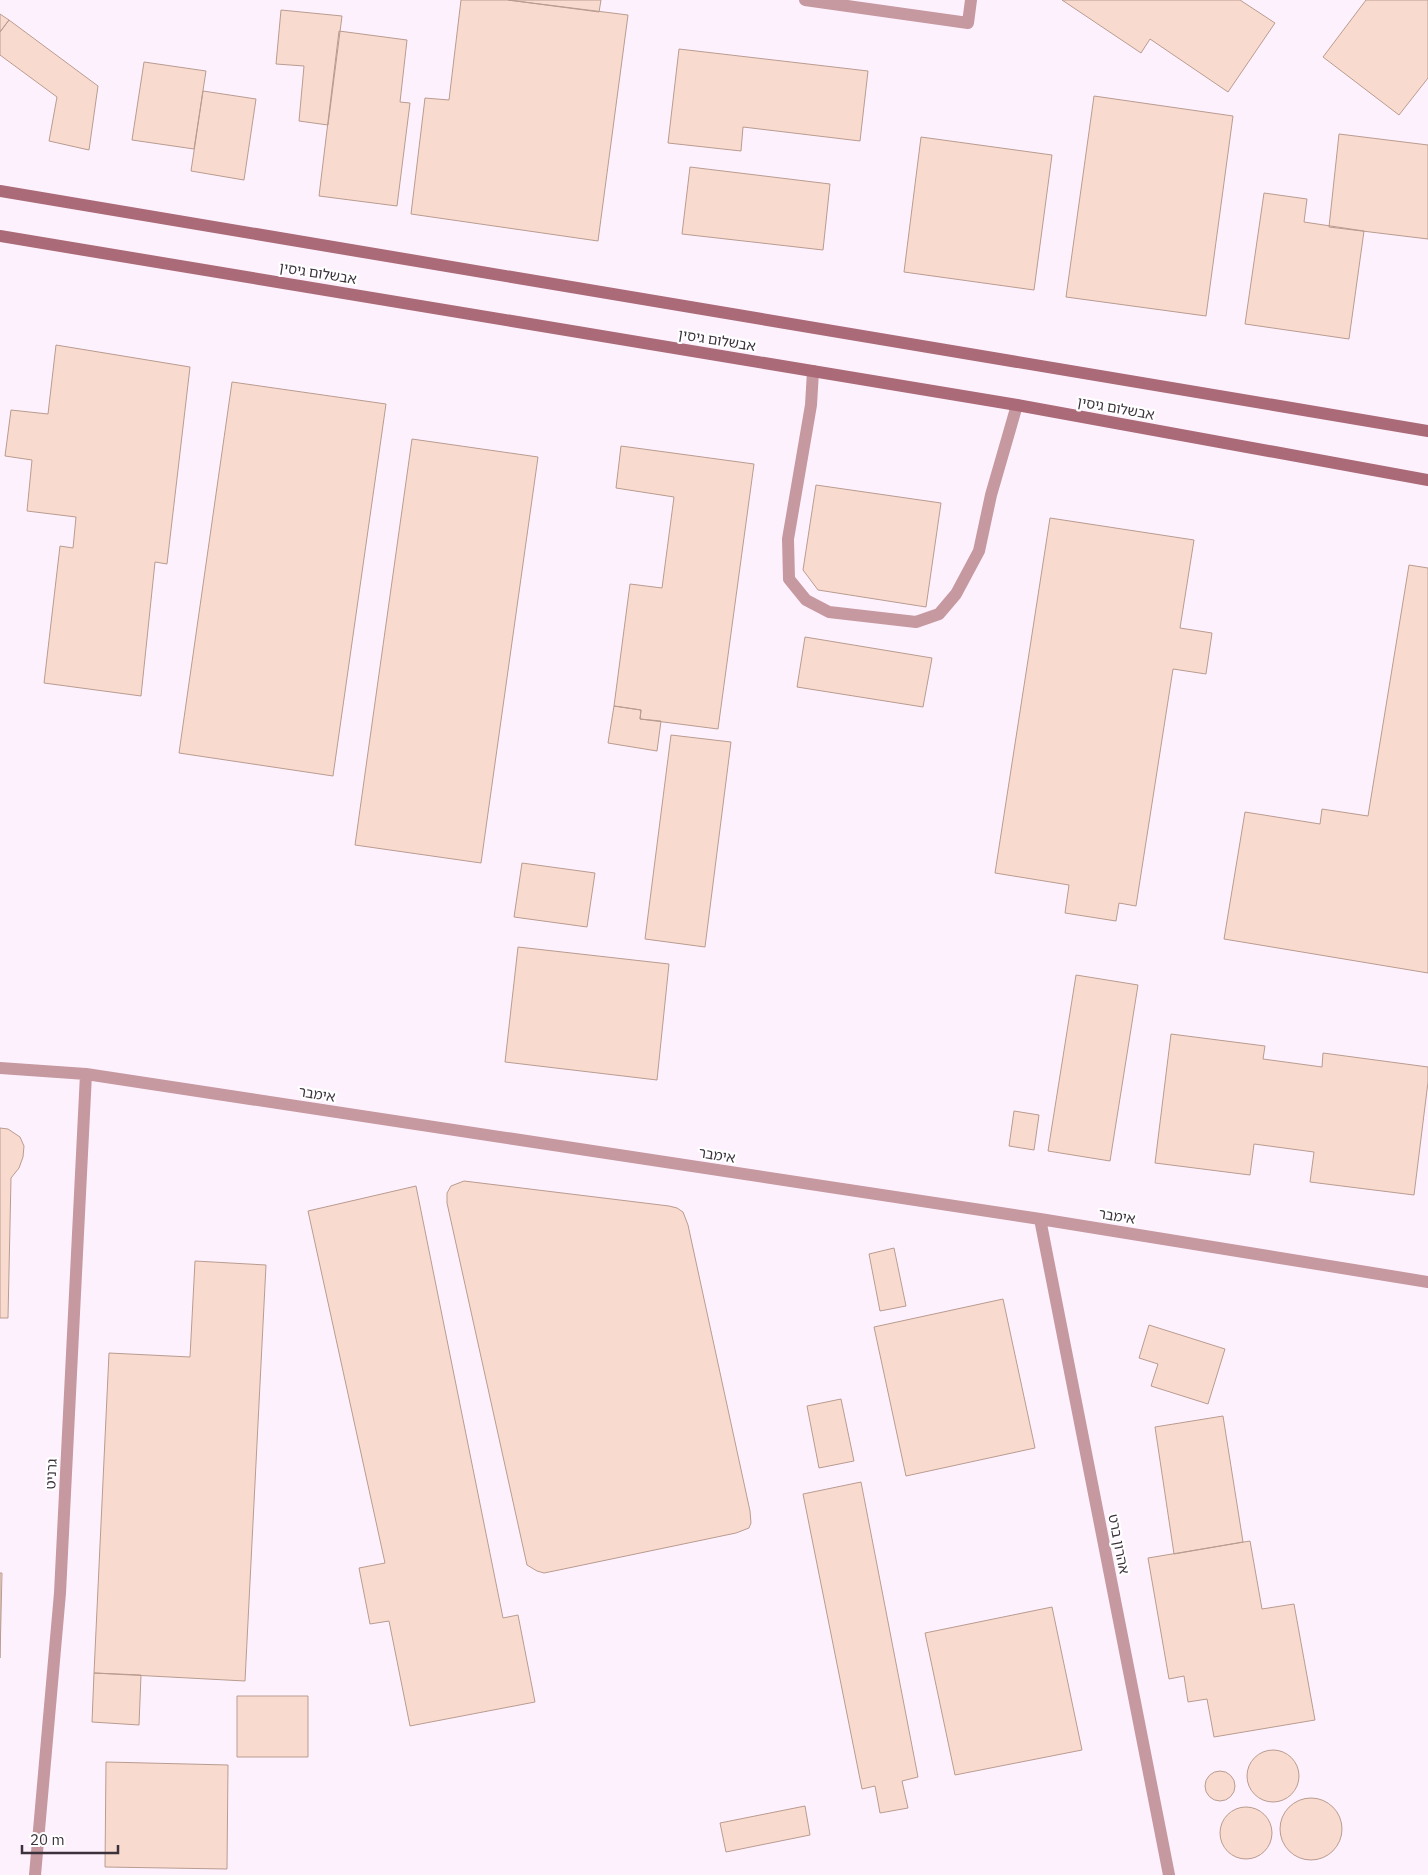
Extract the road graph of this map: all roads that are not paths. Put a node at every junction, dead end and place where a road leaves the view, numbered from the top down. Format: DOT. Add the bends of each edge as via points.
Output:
graph roads {
  1 [pos="805,0"];
  2 [pos="971,0"];
  3 [pos="0,191"];
  4 [pos="0,236"];
  5 [pos="814,371"];
  6 [pos="1017,405"];
  7 [pos="1428,431"];
  8 [pos="1428,480"];
  9 [pos="0,1068"];
  10 [pos="86,1074"];
  11 [pos="1040,1219"];
  12 [pos="1428,1282"];
  13 [pos="34,1875"];
  14 [pos="1169,1875"];
  1 -- 2 [label="street" via="968,23"];
  3 -- 7 [label="street, אבשלום גיסין"];
  4 -- 5 [label="street, אבשלום גיסין"];
  5 -- 6 [label="street, אבשלום גיסין"];
  5 -- 6 [label="street" via="788,539 789,579 806,600 829,612 916,622 939,614 956,594 979,551"];
  6 -- 8 [label="street, אבשלום גיסין"];
  9 -- 10 [label="street, אימבר"];
  10 -- 11 [label="street, אימבר"];
  10 -- 13 [label="street, גרניט" via="60,1593"];
  11 -- 12 [label="street, אימבר"];
  11 -- 14 [label="street, אהרון ברט"];
}
